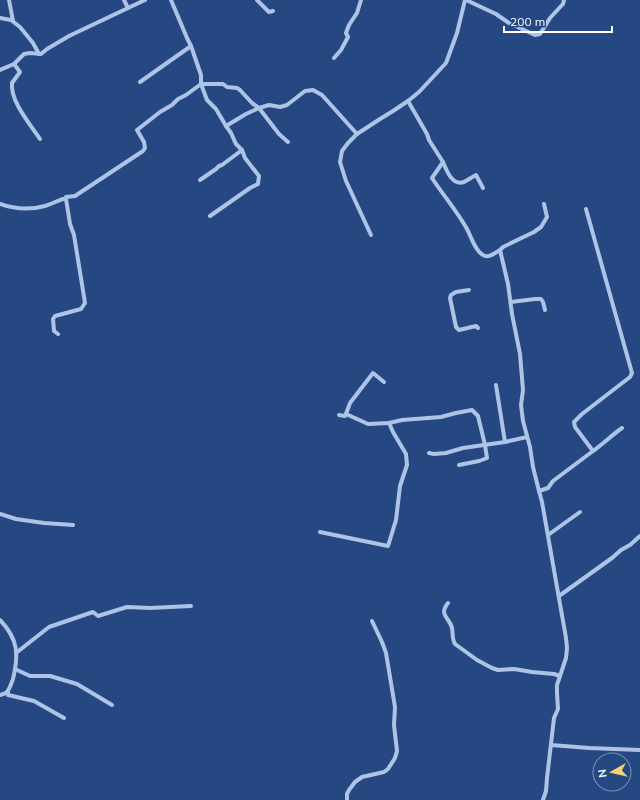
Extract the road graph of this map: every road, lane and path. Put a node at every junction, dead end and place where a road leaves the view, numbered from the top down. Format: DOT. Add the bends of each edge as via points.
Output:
graph roads {
  1 [pos="9,0"];
  2 [pos="124,0"];
  3 [pos="145,0"];
  4 [pos="171,0"];
  5 [pos="257,0"];
  6 [pos="361,0"];
  7 [pos="466,0"];
  8 [pos="564,0"];
  9 [pos="128,8"];
  10 [pos="274,11"];
  11 [pos="0,18"];
  12 [pos="13,21"];
  13 [pos="191,46"];
  14 [pos="39,54"];
  15 [pos="334,58"];
  16 [pos="14,64"];
  17 [pos="0,70"];
  18 [pos="140,82"];
  19 [pos="201,84"];
  20 [pos="408,101"];
  21 [pos="259,108"];
  22 [pos="226,126"];
  23 [pos="357,134"];
  24 [pos="40,139"];
  25 [pos="288,142"];
  26 [pos="242,150"];
  27 [pos="443,162"];
  28 [pos="200,180"];
  29 [pos="483,188"];
  30 [pos="66,199"];
  31 [pos="0,204"];
  32 [pos="544,204"];
  33 [pos="586,208"];
  34 [pos="210,216"];
  35 [pos="371,236"];
  36 [pos="500,250"];
  37 [pos="469,290"];
  38 [pos="511,302"];
  39 [pos="545,310"];
  40 [pos="478,328"];
  41 [pos="58,334"];
  42 [pos="384,382"];
  43 [pos="496,385"];
  44 [pos="346,414"];
  45 [pos="339,415"];
  46 [pos="389,423"];
  47 [pos="622,428"];
  48 [pos="527,437"];
  49 [pos="505,442"];
  50 [pos="485,445"];
  51 [pos="593,451"];
  52 [pos="429,453"];
  53 [pos="459,465"];
  54 [pos="539,491"];
  55 [pos="580,512"];
  56 [pos="0,514"];
  57 [pos="73,525"];
  58 [pos="320,532"];
  59 [pos="548,535"];
  60 [pos="640,536"];
  61 [pos="559,596"];
  62 [pos="448,603"];
  63 [pos="191,606"];
  64 [pos="0,620"];
  65 [pos="372,621"];
  66 [pos="16,653"];
  67 [pos="15,669"];
  68 [pos="560,676"];
  69 [pos="8,691"];
  70 [pos="0,695"];
  71 [pos="112,706"];
  72 [pos="64,718"];
  73 [pos="551,745"];
  74 [pos="640,750"];
  75 [pos="347,800"];
  76 [pos="543,800"];
  1 -- 12 [label="street"];
  2 -- 9 [label="street"];
  3 -- 9 [label="street"];
  4 -- 13 [label="street"];
  5 -- 10 [label="street" via="269,12"];
  6 -- 15 [label="street" via="346,33 348,37"];
  7 -- 8 [label="street" via="535,35 540,34"];
  7 -- 20 [label="street" via="446,63"];
  9 -- 14 [label="street" via="69,36"];
  11 -- 12 [label="street"];
  12 -- 14 [label="street" via="20,26"];
  13 -- 18 [label="street"];
  13 -- 19 [label="street" via="201,75"];
  14 -- 16 [label="street" via="24,54"];
  16 -- 17 [label="street"];
  16 -- 24 [label="street" via="20,73 12,82 13,94"];
  19 -- 21 [label="street" via="222,84 237,88"];
  19 -- 22 [label="street" via="207,100"];
  19 -- 30 [label="street" via="137,130 144,142 143,151 75,196"];
  20 -- 23 [label="street"];
  20 -- 27 [label="street"];
  21 -- 22 [label="street"];
  21 -- 23 [label="street" via="287,105 305,91 313,90 322,95"];
  21 -- 25 [label="street"];
  22 -- 26 [label="street"];
  23 -- 35 [label="street" via="342,151 340,162 346,182"];
  26 -- 28 [label="street"];
  26 -- 34 [label="street" via="259,176 258,184"];
  27 -- 29 [label="street" via="451,179 462,183 476,175"];
  27 -- 36 [label="street" via="432,178 467,229 481,255 489,256"];
  30 -- 31 [label="street" via="33,208"];
  30 -- 41 [label="street" via="85,303 81,308 55,316 54,331"];
  32 -- 36 [label="street" via="547,217 541,227"];
  33 -- 51 [label="street" via="632,373 574,422"];
  36 -- 38 [label="street"];
  37 -- 40 [label="street" via="451,295 456,327 459,330 476,326"];
  38 -- 39 [label="street" via="541,299"];
  38 -- 48 [label="street" via="520,354 523,390 521,405"];
  42 -- 44 [label="street" via="373,373 350,403"];
  43 -- 49 [label="street"];
  44 -- 45 [label="street"];
  44 -- 46 [label="street" via="368,424"];
  46 -- 50 [label="street" via="441,417 472,410 478,416"];
  46 -- 58 [label="street" via="406,454 407,465 400,486 396,520 388,546"];
  47 -- 51 [label="street"];
  48 -- 49 [label="street"];
  48 -- 54 [label="street"];
  49 -- 50 [label="street"];
  50 -- 52 [label="street" via="446,453"];
  50 -- 53 [label="street" via="486,458"];
  51 -- 54 [label="street" via="553,481 548,488"];
  54 -- 59 [label="street"];
  55 -- 59 [label="street"];
  56 -- 57 [label="street" via="16,519"];
  59 -- 61 [label="street"];
  60 -- 61 [label="street"];
  61 -- 68 [label="street" via="567,648"];
  62 -- 68 [label="street" via="444,616 452,626 453,641 481,663 498,670 514,669"];
  63 -- 66 [label="street" via="127,607 98,616 93,612 49,627"];
  64 -- 66 [label="street" via="11,634"];
  65 -- 75 [label="street" via="386,653 395,707 397,751 384,772 355,782 347,794"];
  66 -- 67 [label="street"];
  67 -- 69 [label="street"];
  67 -- 71 [label="street" via="30,676 50,676 67,680"];
  68 -- 73 [label="street" via="557,690 558,709 554,718"];
  69 -- 70 [label="street"];
  69 -- 72 [label="street" via="8,695 34,700"];
  73 -- 74 [label="street"];
  73 -- 76 [label="street"];
}
